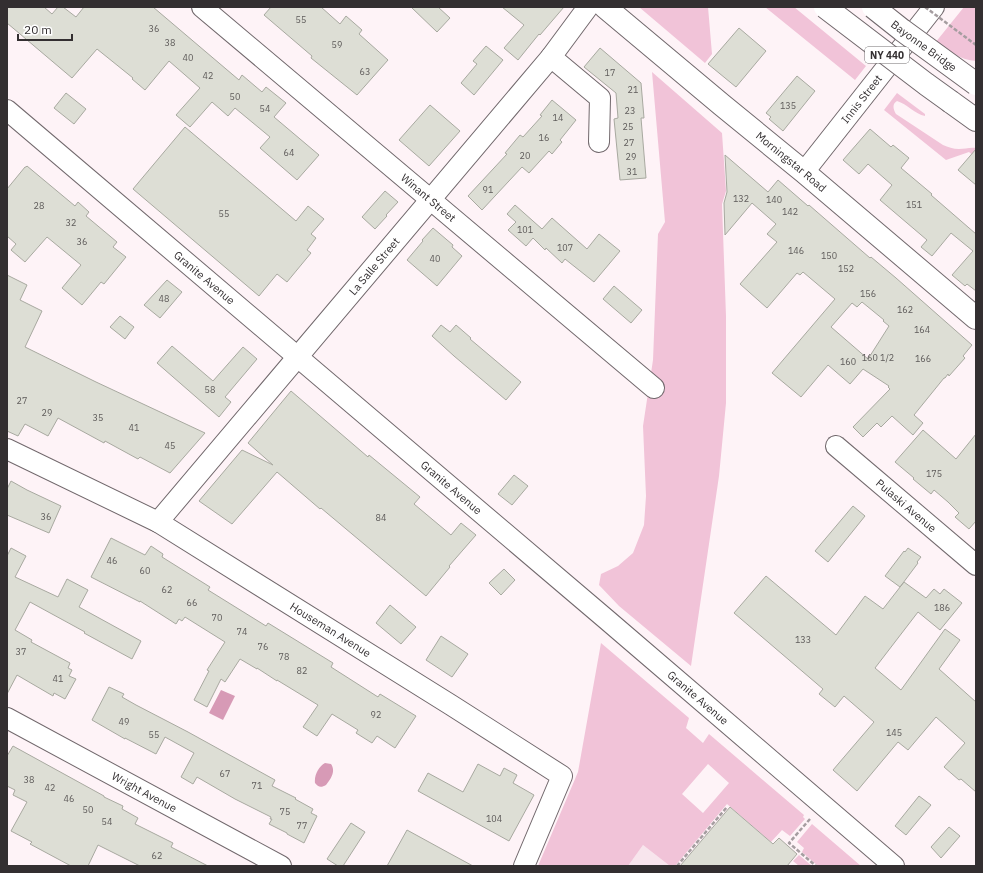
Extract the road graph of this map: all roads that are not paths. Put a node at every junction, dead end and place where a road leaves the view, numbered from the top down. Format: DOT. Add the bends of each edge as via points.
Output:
graph roads {
  1 [pos="202,7"];
  2 [pos="588,7"];
  3 [pos="606,7"];
  4 [pos="825,7"];
  5 [pos="872,7"];
  6 [pos="934,7"];
  7 [pos="550,57"];
  8 [pos="976,84"];
  9 [pos="7,110"];
  10 [pos="976,120"];
  11 [pos="599,142"];
  12 [pos="804,172"];
  13 [pos="430,200"];
  14 [pos="976,318"];
  15 [pos="297,357"];
  16 [pos="654,388"];
  17 [pos="836,446"];
  18 [pos="7,449"];
  19 [pos="158,522"];
  20 [pos="976,565"];
  21 [pos="7,718"];
  22 [pos="281,866"];
  23 [pos="524,866"];
  24 [pos="894,866"];
  1 -- 13 [label="street, Winant Street"];
  2 -- 7 [label="street, La Salle Street"];
  3 -- 12 [label="main road, Morningstar Road"];
  4 -- 10 [label="main road, NY 440, bridge"];
  5 -- 8 [label="main road, Bayonne Bridge / NY 440, bridge"];
  6 -- 12 [label="street, Innis Street"];
  7 -- 11 [label="street" via="600,98"];
  7 -- 13 [label="street, La Salle Street"];
  9 -- 15 [label="street, Granite Avenue"];
  12 -- 14 [label="main road, Morningstar Road"];
  13 -- 15 [label="street, La Salle Street"];
  13 -- 16 [label="street, Winant Street"];
  15 -- 19 [label="street, La Salle Street"];
  15 -- 24 [label="street, Granite Avenue"];
  17 -- 20 [label="street, Pulaski Avenue"];
  18 -- 19 [label="street, Houseman Avenue"];
  19 -- 23 [label="street, Houseman Avenue" via="562,776"];
  21 -- 22 [label="street, Wright Avenue"];
}
